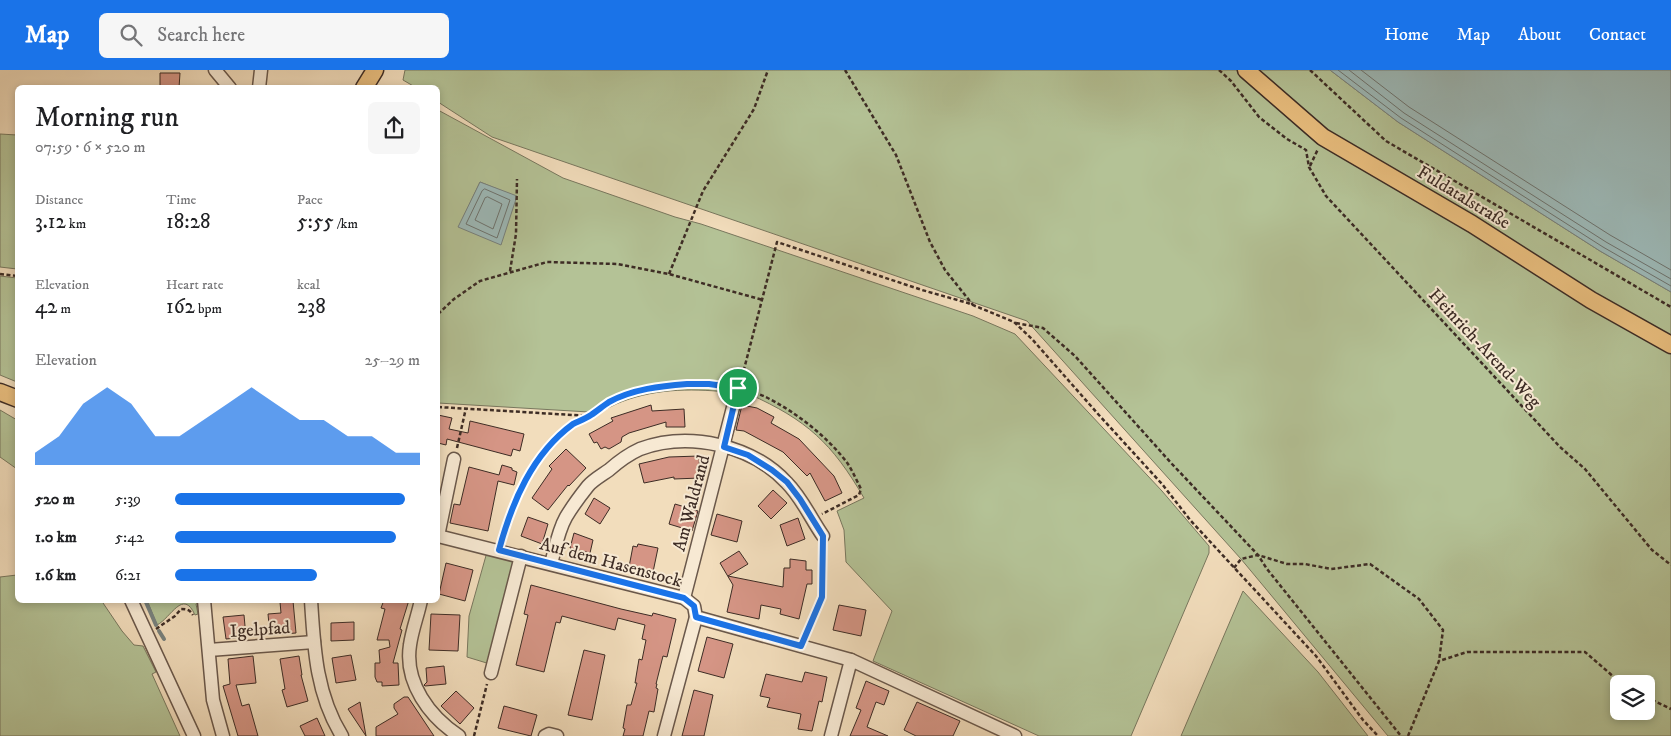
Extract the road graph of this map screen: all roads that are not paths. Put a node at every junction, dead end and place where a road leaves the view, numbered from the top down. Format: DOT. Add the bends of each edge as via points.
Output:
graph roads {
  1 [pos="215,70"];
  2 [pos="261,70"];
  3 [pos="375,70"];
  4 [pos="1246,70"];
  5 [pos="228,85"];
  6 [pos="258,85"];
  7 [pos="366,85"];
  8 [pos="1671,345"];
  9 [pos="738,388"];
  10 [pos="0,392"];
  11 [pos="15,398"];
  12 [pos="724,447"];
  13 [pos="454,459"];
  14 [pos="440,526"];
  15 [pos="440,536"];
  16 [pos="823,536"];
  17 [pos="521,556"];
  18 [pos="550,564"];
  19 [pos="684,598"];
  20 [pos="132,603"];
  21 [pos="204,603"];
  22 [pos="310,603"];
  23 [pos="420,603"];
  24 [pos="696,617"];
  25 [pos="314,642"];
  26 [pos="209,650"];
  27 [pos="851,660"];
  28 [pos="491,673"];
  29 [pos="194,736"];
  30 [pos="223,736"];
  31 [pos="342,736"];
  32 [pos="459,736"];
  33 [pos="545,736"];
  34 [pos="557,736"];
  35 [pos="664,736"];
  36 [pos="831,736"];
  37 [pos="1015,736"];
  1 -- 5 [label="street"];
  2 -- 6 [label="street"];
  3 -- 7 [label="main road"];
  4 -- 8 [label="main road, Fuldatalstraße" via="1324,137"];
  9 -- 12 [label="street, Am Waldrand"];
  10 -- 11 [label="main road"];
  12 -- 16 [label="street, Am Waldrand" via="748,455 787,482"];
  12 -- 18 [label="street, Am Waldrand" via="695,440 664,443 640,450 619,462 589,485 565,519"];
  12 -- 19 [label="street, Am Waldrand"];
  13 -- 14 [label="street"];
  15 -- 17 [label="street, Auf dem Hasenstock"];
  17 -- 18 [label="street, Auf dem Hasenstock"];
  17 -- 28 [label="street"];
  18 -- 19 [label="street, Auf dem Hasenstock"];
  19 -- 24 [label="street, Auf dem Hasenstock" via="694,606"];
  20 -- 29 [label="street"];
  21 -- 26 [label="street, Igelpfad"];
  22 -- 25 [label="street"];
  23 -- 32 [label="street" via="410,646 410,672 417,690 434,715"];
  24 -- 27 [label="street"];
  24 -- 35 [label="street"];
  25 -- 26 [label="street, Igelpfad"];
  25 -- 31 [label="street" via="325,704"];
  26 -- 30 [label="street, Igelpfad" via="213,700"];
  27 -- 36 [label="street"];
  27 -- 37 [label="street"];
  33 -- 34 [label="street"];
}
